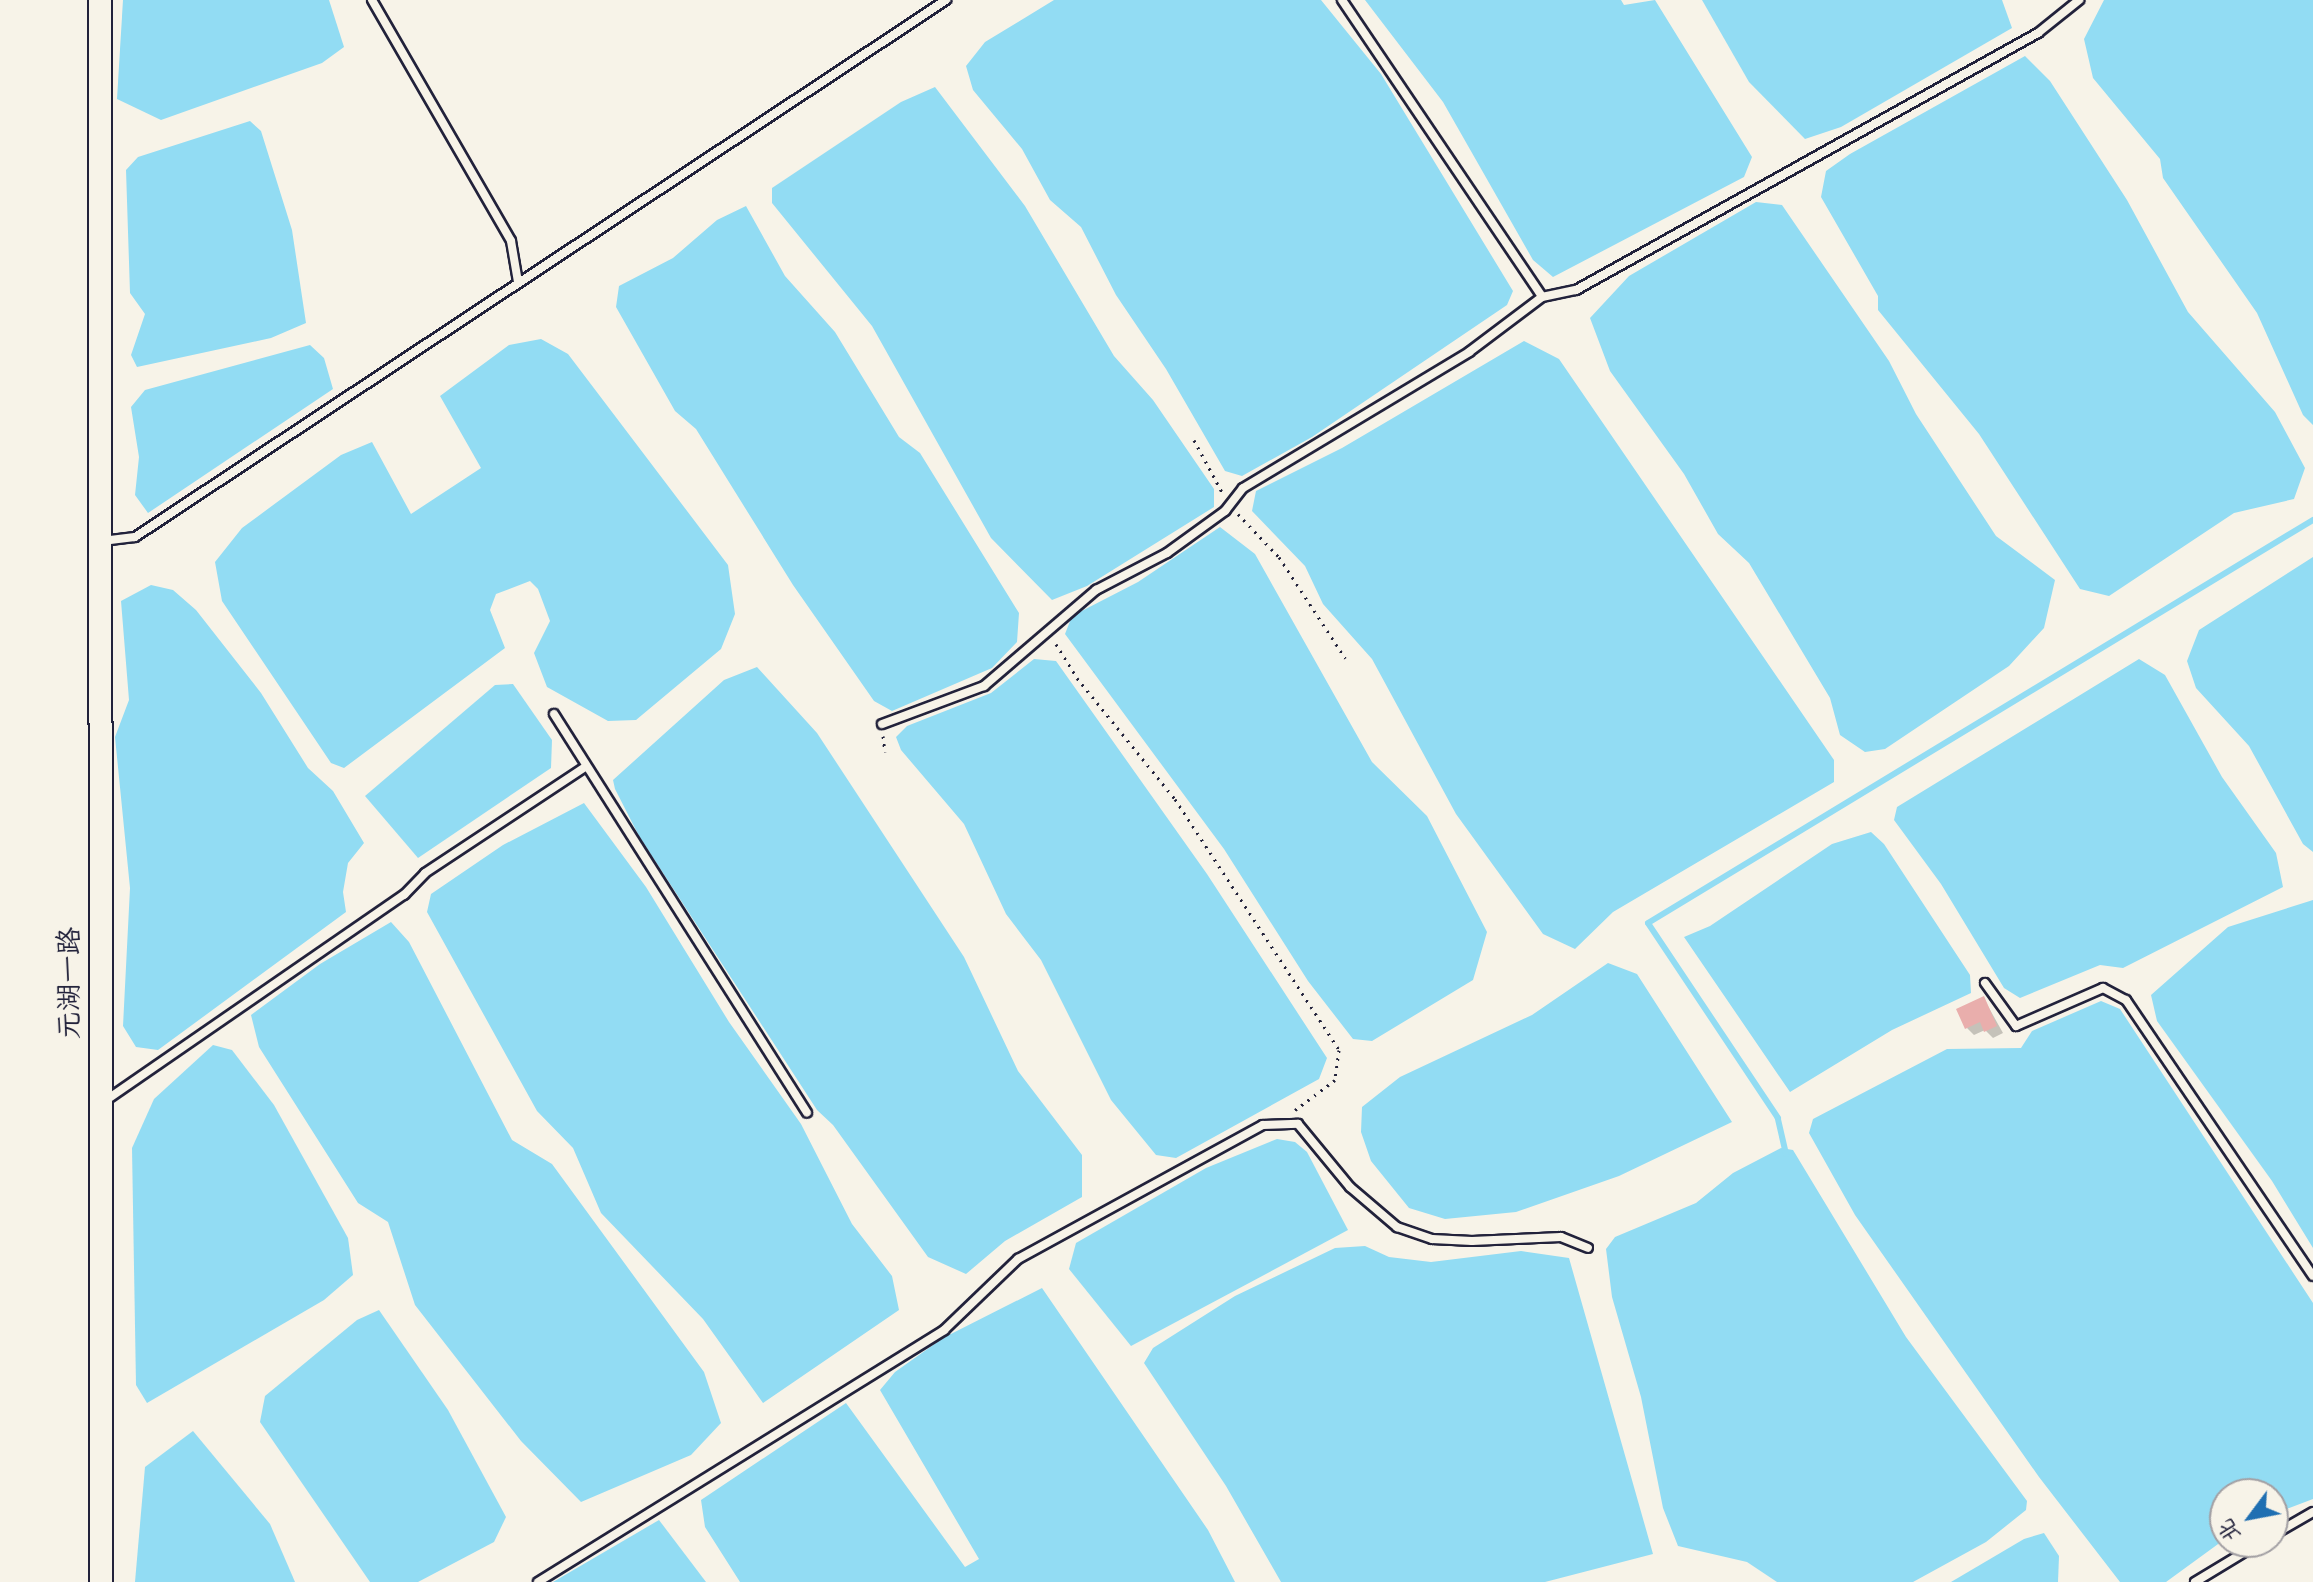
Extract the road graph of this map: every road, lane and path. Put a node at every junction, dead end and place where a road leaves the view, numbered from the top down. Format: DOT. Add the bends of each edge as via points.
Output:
graph roads {
  1 [pos="100,0"];
  2 [pos="372,0"];
  3 [pos="946,0"];
  4 [pos="1342,0"];
  5 [pos="2079,0"];
  6 [pos="518,282"];
  7 [pos="1542,297"];
  8 [pos="1194,440"];
  9 [pos="1229,506"];
  10 [pos="101,541"];
  11 [pos="1048,630"];
  12 [pos="1345,658"];
  13 [pos="554,714"];
  14 [pos="882,724"];
  15 [pos="585,767"];
  16 [pos="1985,983"];
  17 [pos="102,1103"];
  18 [pos="807,1112"];
  19 [pos="1290,1122"];
  20 [pos="1588,1248"];
  21 [pos="2313,1276"];
  22 [pos="2313,1512"];
  23 [pos="2289,1526"];
  24 [pos="2235,1558"];
  25 [pos="101,1582"];
  26 [pos="538,1582"];
  27 [pos="2195,1582"];
  1 -- 10 [label="main road, 元湖一路"];
  2 -- 6 [label="lane" via="511,241"];
  3 -- 6 [label="lane"];
  4 -- 7 [label="lane"];
  5 -- 7 [label="lane" via="2038,33 1576,290"];
  6 -- 10 [label="lane" via="135,537"];
  7 -- 9 [label="lane" via="1469,352 1243,488"];
  8 -- 9 [label="path"];
  9 -- 11 [label="lane" via="1167,553 1096,590"];
  9 -- 12 [label="path" via="1279,557"];
  10 -- 17 [label="main road, 元湖一路"];
  11 -- 14 [label="lane" via="984,686"];
  11 -- 19 [label="path" via="1077,678 1175,799 1339,1050 1335,1080 1295,1109"];
  13 -- 15 [label="lane"];
  15 -- 17 [label="lane" via="425,873 404,895"];
  15 -- 18 [label="lane"];
  16 -- 21 [label="lane" via="2016,1026 2103,988 2126,1000"];
  17 -- 25 [label="main road, 元湖一路"];
  19 -- 20 [label="lane" via="1298,1124 1350,1187 1397,1227 1432,1239 1561,1237"];
  19 -- 26 [label="lane" via="1263,1125 1018,1259 944,1330"];
  22 -- 23 [label="lane"];
  24 -- 27 [label="lane"];
}
